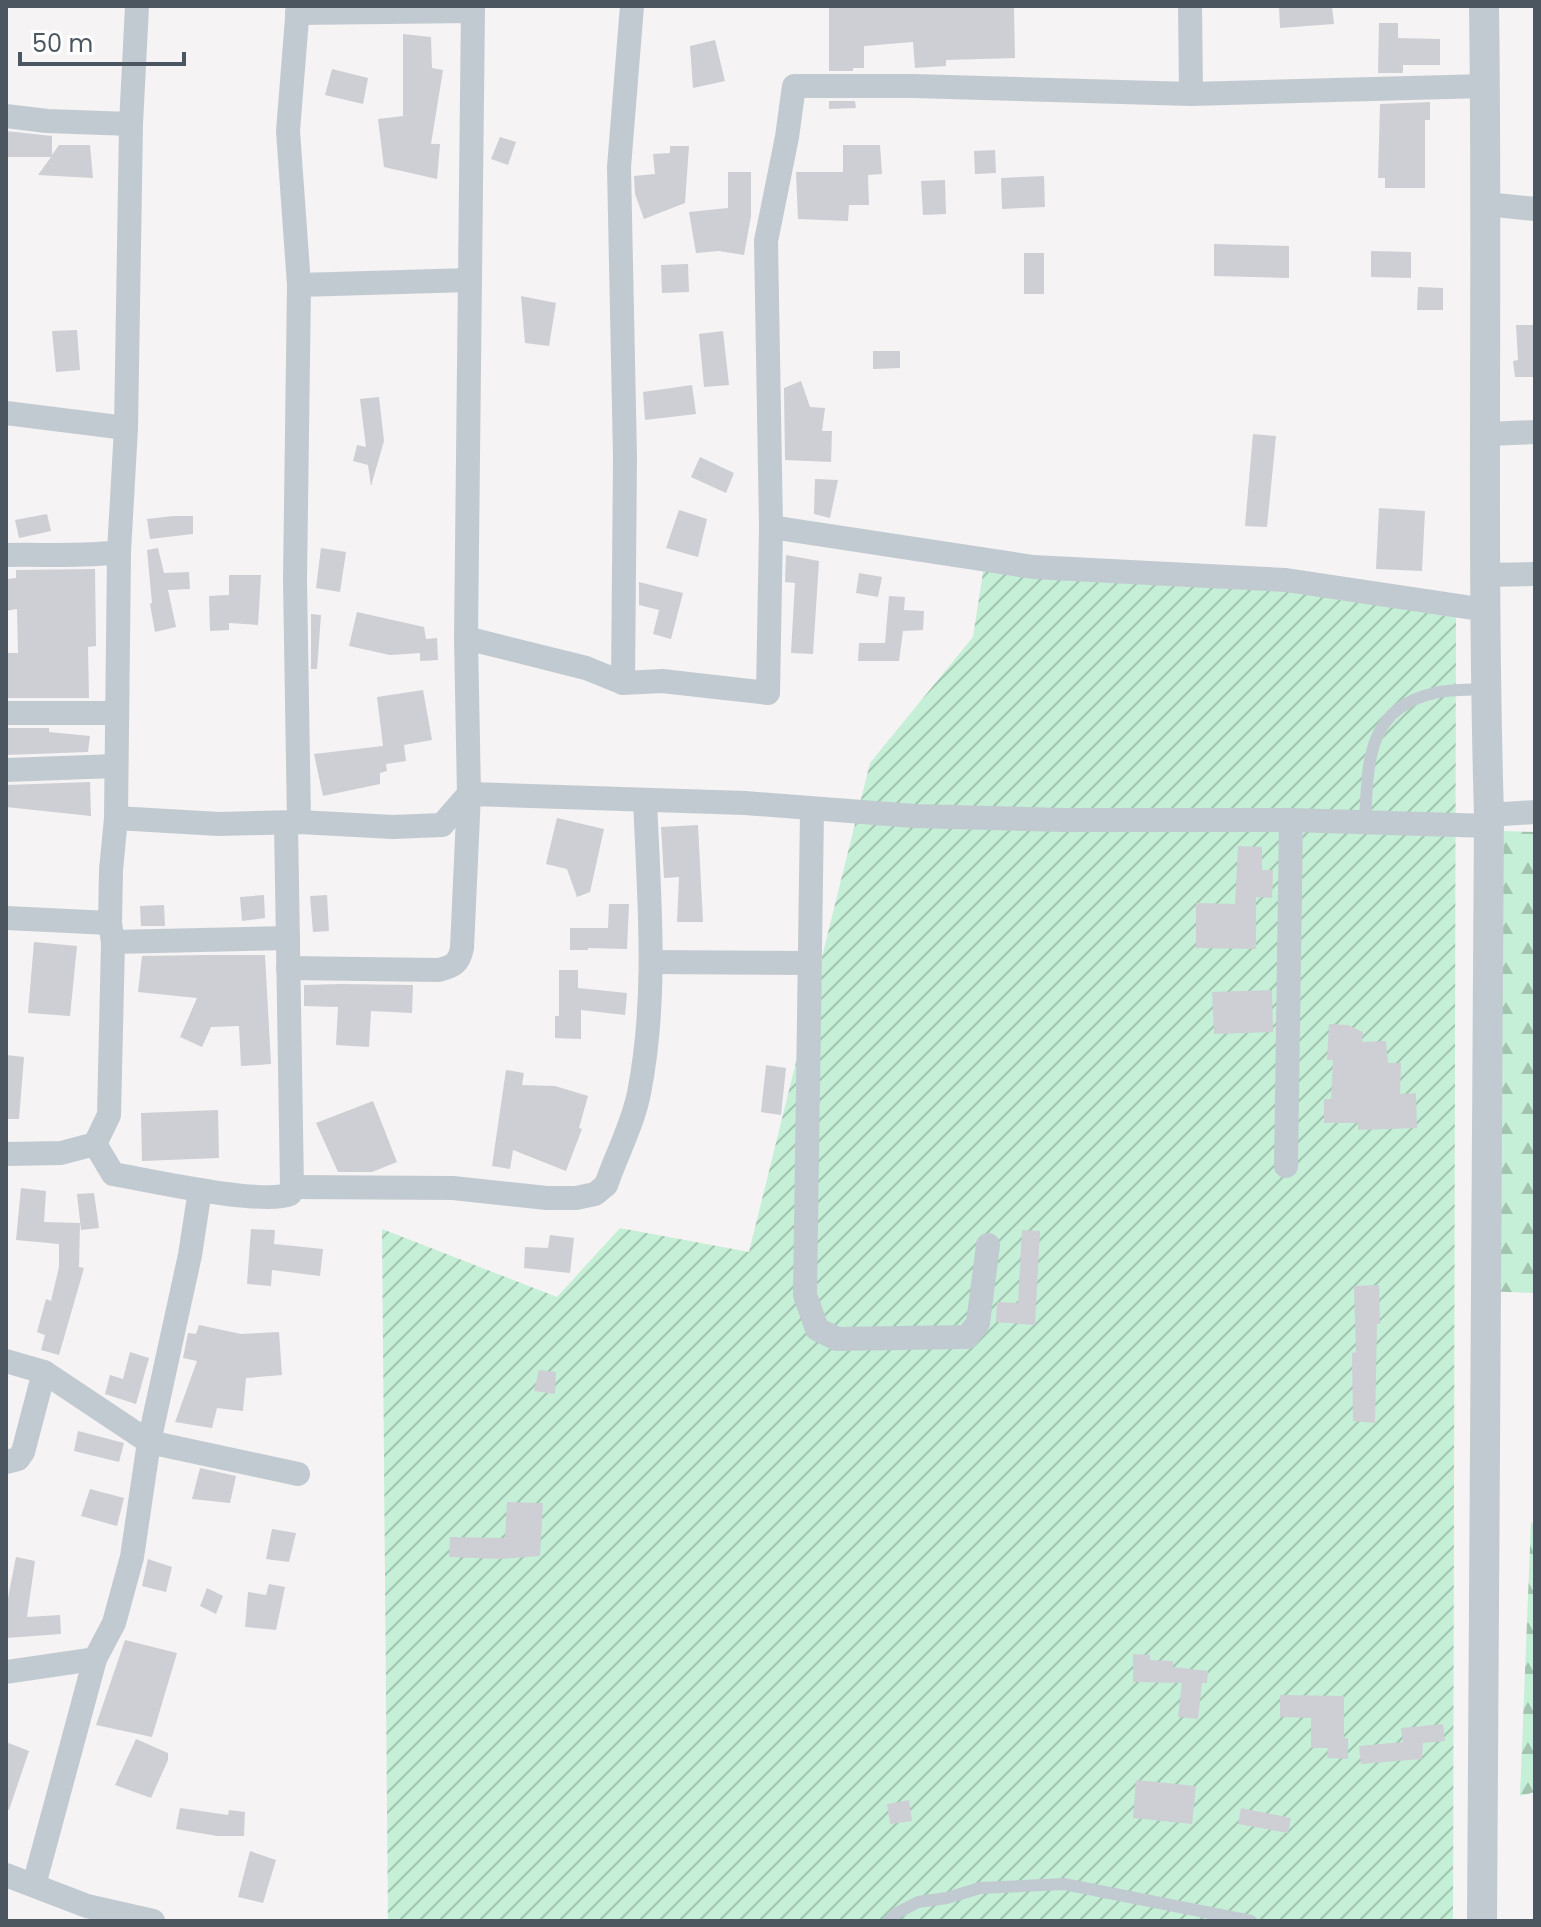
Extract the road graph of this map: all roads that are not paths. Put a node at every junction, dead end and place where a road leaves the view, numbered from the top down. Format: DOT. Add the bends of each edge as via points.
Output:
graph roads {
  1 [pos="137,6"];
  2 [pos="632,6"];
  3 [pos="1190,6"];
  4 [pos="1484,6"];
  5 [pos="473,8"];
  6 [pos="298,10"];
  7 [pos="1485,86"];
  8 [pos="1191,94"];
  9 [pos="6,116"];
  10 [pos="131,124"];
  11 [pos="1486,204"];
  12 [pos="1535,209"];
  13 [pos="470,280"];
  14 [pos="299,285"];
  15 [pos="6,413"];
  16 [pos="126,428"];
  17 [pos="1535,432"];
  18 [pos="1487,434"];
  19 [pos="771,527"];
  20 [pos="119,552"];
  21 [pos="6,555"];
  22 [pos="1535,574"];
  23 [pos="1486,575"];
  24 [pos="1486,610"];
  25 [pos="466,638"];
  26 [pos="623,683"];
  27 [pos="1486,689"];
  28 [pos="6,713"];
  29 [pos="117,713"];
  30 [pos="116,766"];
  31 [pos="6,770"];
  32 [pos="469,794"];
  33 [pos="645,800"];
  34 [pos="812,810"];
  35 [pos="1535,812"];
  36 [pos="116,818"];
  37 [pos="1291,820"];
  38 [pos="1489,821"];
  39 [pos="293,822"];
  40 [pos="1365,823"];
  41 [pos="6,918"];
  42 [pos="111,933"];
  43 [pos="288,938"];
  44 [pos="651,962"];
  45 [pos="809,963"];
  46 [pos="288,968"];
  47 [pos="95,1144"];
  48 [pos="6,1154"];
  49 [pos="1286,1166"];
  50 [pos="292,1187"];
  51 [pos="200,1190"];
  52 [pos="988,1245"];
  53 [pos="6,1361"];
  54 [pos="44,1372"];
  55 [pos="149,1442"];
  56 [pos="6,1462"];
  57 [pos="298,1474"];
  58 [pos="95,1659"];
  59 [pos="6,1672"];
  60 [pos="6,1875"];
  61 [pos="34,1885"];
  62 [pos="153,1921"];
  63 [pos="889,1921"];
  64 [pos="1251,1921"];
  65 [pos="1482,1921"];
  1 -- 10 [label="street"];
  2 -- 26 [label="street" via="619,167"];
  3 -- 8 [label="street"];
  4 -- 7 [label="street"];
  5 -- 6 [label="street"];
  5 -- 13 [label="street"];
  6 -- 14 [label="street" via="288,131"];
  7 -- 8 [label="street"];
  7 -- 11 [label="street"];
  8 -- 19 [label="street" via="794,86 766,241"];
  9 -- 10 [label="street"];
  10 -- 16 [label="street"];
  11 -- 12 [label="street"];
  11 -- 18 [label="street"];
  13 -- 14 [label="street"];
  13 -- 25 [label="street"];
  14 -- 39 [label="street"];
  15 -- 16 [label="street"];
  16 -- 20 [label="street"];
  17 -- 18 [label="street"];
  18 -- 23 [label="street"];
  19 -- 24 [label="street" via="1033,567 1286,580"];
  19 -- 26 [label="street" via="768,693 662,681"];
  20 -- 21 [label="street"];
  20 -- 29 [label="street"];
  22 -- 23 [label="street"];
  23 -- 24 [label="street"];
  24 -- 27 [label="street"];
  25 -- 26 [label="street" via="586,668"];
  25 -- 32 [label="street"];
  27 -- 38 [label="street"];
  27 -- 40 [label="lane" via="1437,692 1390,717 1374,740 1368,761"];
  28 -- 29 [label="street"];
  29 -- 30 [label="street"];
  30 -- 31 [label="street"];
  30 -- 36 [label="street"];
  32 -- 33 [label="street"];
  32 -- 39 [label="street" via="442,825"];
  32 -- 46 [label="street" via="462,948 454,966"];
  33 -- 34 [label="street"];
  33 -- 44 [label="street"];
  34 -- 37 [label="street" via="1063,820"];
  34 -- 45 [label="street"];
  35 -- 38 [label="street"];
  36 -- 39 [label="street"];
  36 -- 42 [label="street"];
  37 -- 40 [label="street"];
  37 -- 49 [label="street"];
  38 -- 40 [label="street"];
  38 -- 65 [label="street"];
  39 -- 43 [label="street"];
  41 -- 42 [label="street"];
  42 -- 43 [label="street"];
  42 -- 47 [label="street" via="109,1115"];
  43 -- 46 [label="street"];
  44 -- 45 [label="street"];
  44 -- 50 [label="street" via="638,1095 606,1185 595,1194 547,1198 453,1188"];
  45 -- 52 [label="street" via="805,1295 817,1329 837,1339 967,1337 978,1323"];
  46 -- 50 [label="street"];
  47 -- 48 [label="street" via="61,1153"];
  47 -- 51 [label="street" via="113,1174"];
  50 -- 51 [label="street" via="290,1194 277,1199"];
  51 -- 55 [label="street"];
  53 -- 54 [label="street"];
  54 -- 55 [label="street"];
  54 -- 56 [label="street" via="23,1452"];
  55 -- 57 [label="street"];
  55 -- 58 [label="street" via="132,1557 114,1623"];
  58 -- 59 [label="street"];
  58 -- 61 [label="street"];
  60 -- 61 [label="street"];
  61 -- 62 [label="street" via="87,1906"];
  63 -- 64 [label="lane" via="918,1902 980,1888 1064,1884"];
}
